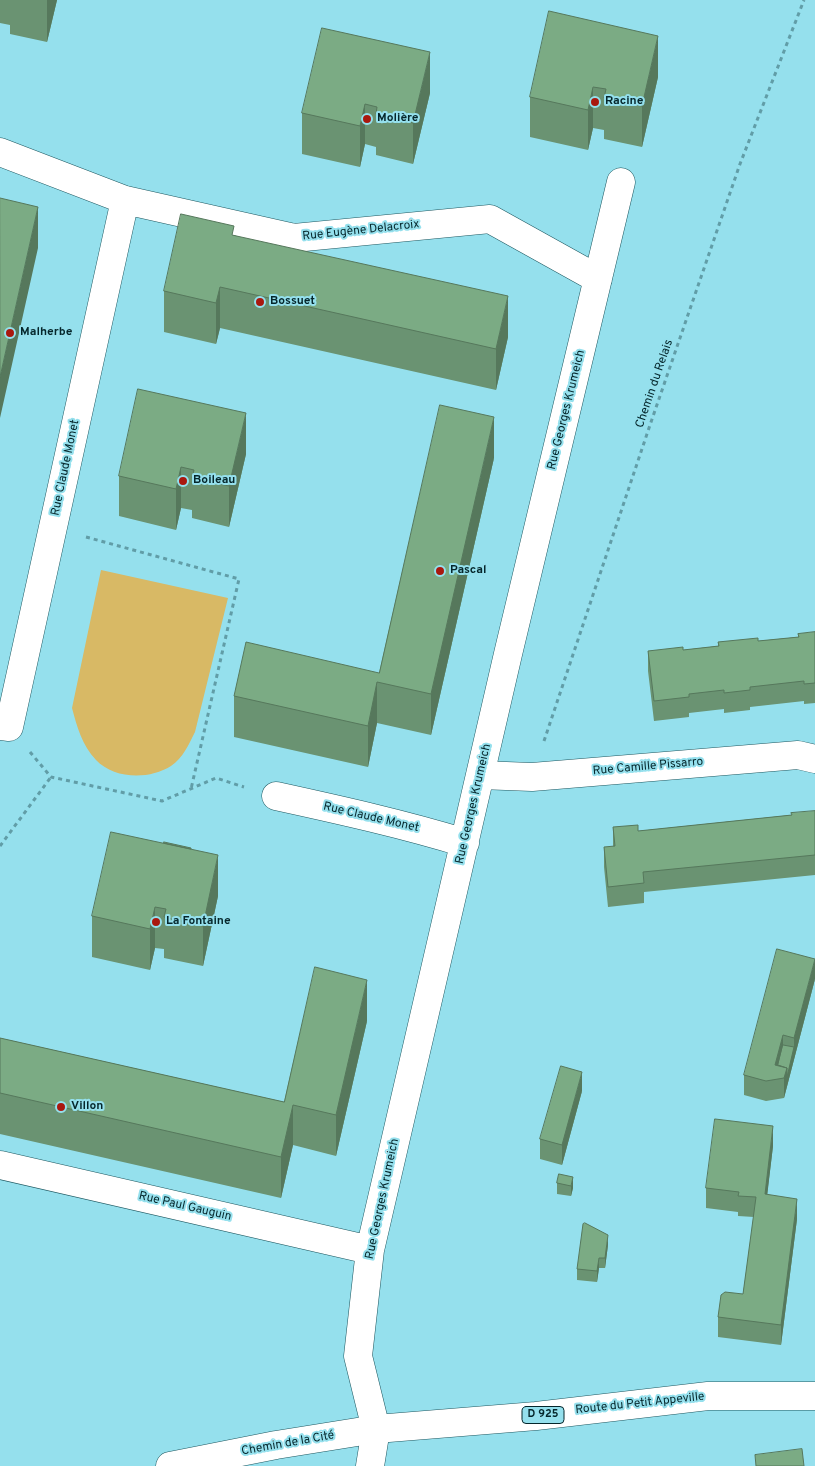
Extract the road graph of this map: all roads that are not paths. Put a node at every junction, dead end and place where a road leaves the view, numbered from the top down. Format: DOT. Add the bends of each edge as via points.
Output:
graph roads {
  1 [pos="0,152"];
  2 [pos="621,182"];
  3 [pos="125,200"];
  4 [pos="598,279"];
  5 [pos="4,726"];
  6 [pos="815,759"];
  7 [pos="480,775"];
  8 [pos="276,796"];
  9 [pos="466,843"];
  10 [pos="0,1165"];
  11 [pos="370,1250"];
  12 [pos="815,1396"];
  13 [pos="376,1429"];
  14 [pos="170,1466"];
  15 [pos="370,1466"];
  1 -- 3 [label="street, Rue Eugène Delacroix"];
  2 -- 4 [label="street, Rue Georges Krumeich"];
  3 -- 4 [label="street, Rue Eugène Delacroix" via="294,238 490,218"];
  3 -- 5 [label="street, Rue Claude Monet" via="53,528"];
  4 -- 7 [label="street, Rue Georges Krumeich"];
  6 -- 7 [label="street, Rue Camille Pissarro" via="798,755 532,777"];
  7 -- 9 [label="street, Rue Georges Krumeich"];
  8 -- 9 [label="street, Rue Claude Monet"];
  9 -- 11 [label="street, Rue Georges Krumeich"];
  10 -- 11 [label="street, Rue Paul Gauguin"];
  11 -- 13 [label="street, Rue Georges Krumeich" via="358,1356"];
  12 -- 13 [label="street, Route du Petit Appeville / D 925" via="708,1396 536,1416"];
  13 -- 14 [label="street, Chemin de la Cité / D 925"];
  13 -- 15 [label="street"];
}
